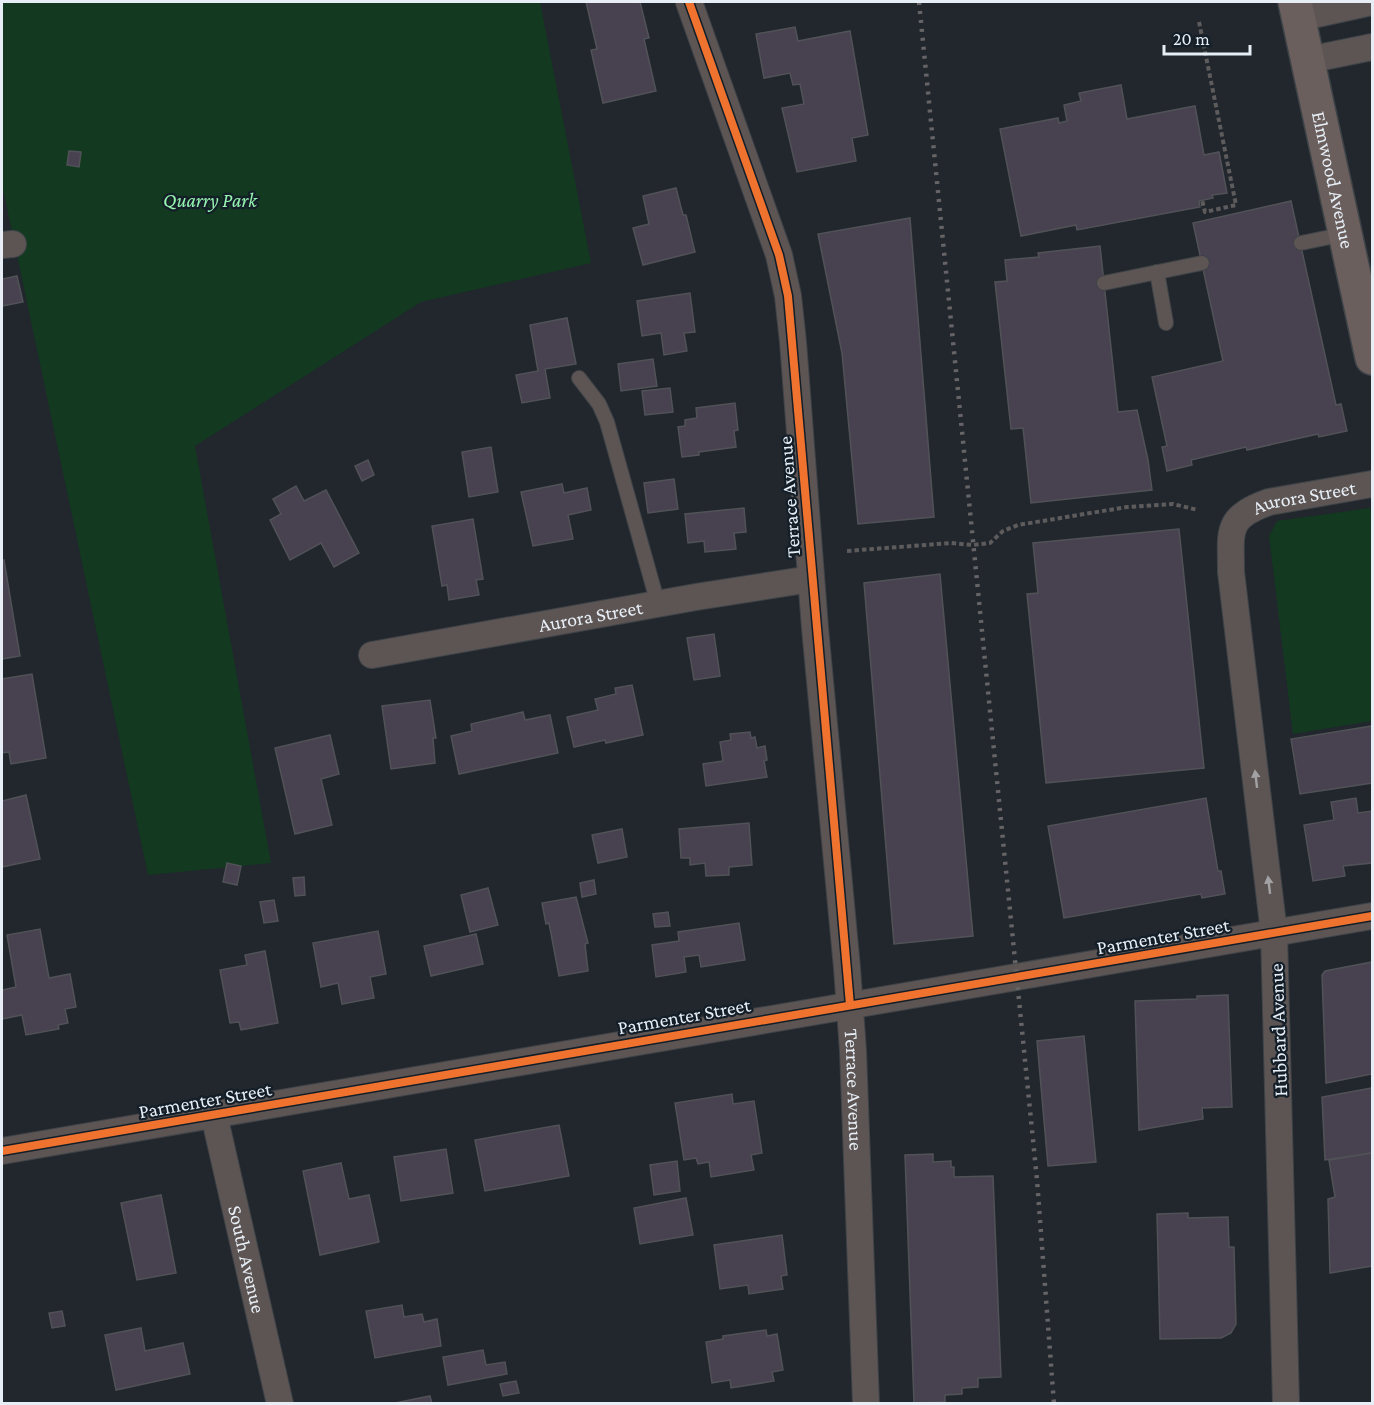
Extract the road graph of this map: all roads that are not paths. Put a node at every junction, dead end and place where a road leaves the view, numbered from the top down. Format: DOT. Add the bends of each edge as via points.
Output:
graph roads {
  1 [pos="689,2"];
  2 [pos="1372,2"];
  3 [pos="1297,10"];
  4 [pos="1372,47"];
  5 [pos="1308,60"];
  6 [pos="1345,234"];
  7 [pos="1300,243"];
  8 [pos="1202,263"];
  9 [pos="1156,272"];
  10 [pos="1104,283"];
  11 [pos="1167,324"];
  12 [pos="1372,358"];
  13 [pos="579,378"];
  14 [pos="1372,484"];
  15 [pos="1238,517"];
  16 [pos="811,579"];
  17 [pos="658,604"];
  18 [pos="372,655"];
  19 [pos="1372,916"];
  20 [pos="1274,933"];
  21 [pos="850,1005"];
  22 [pos="214,1115"];
  23 [pos="2,1151"];
  24 [pos="280,1404"];
  25 [pos="866,1404"];
  26 [pos="1286,1404"];
  1 -- 16 [label="street, Terrace Avenue" via="778,255 788,296"];
  2 -- 3 [label="street"];
  3 -- 5 [label="street, Elmwood Avenue"];
  4 -- 5 [label="street"];
  5 -- 6 [label="street, Elmwood Avenue"];
  6 -- 7 [label="lane"];
  6 -- 12 [label="street, Elmwood Avenue"];
  8 -- 9 [label="lane"];
  9 -- 10 [label="lane"];
  9 -- 11 [label="lane"];
  13 -- 17 [label="lane" via="600,404 607,422"];
  14 -- 15 [label="street, Aurora Street" via="1269,502"];
  20 -- 15 [label="street, Hubbard Avenue, one-way" via="1231,572 1232,525"];
  16 -- 17 [label="street, Aurora Street"];
  16 -- 21 [label="street, Terrace Avenue"];
  17 -- 18 [label="street, Aurora Street"];
  19 -- 20 [label="street, Parmenter Street"];
  20 -- 21 [label="street, Parmenter Street"];
  20 -- 26 [label="street, Hubbard Avenue"];
  21 -- 22 [label="street, Parmenter Street"];
  21 -- 25 [label="street, Terrace Avenue"];
  22 -- 23 [label="street, Parmenter Street"];
  22 -- 24 [label="street, South Avenue"];
}
